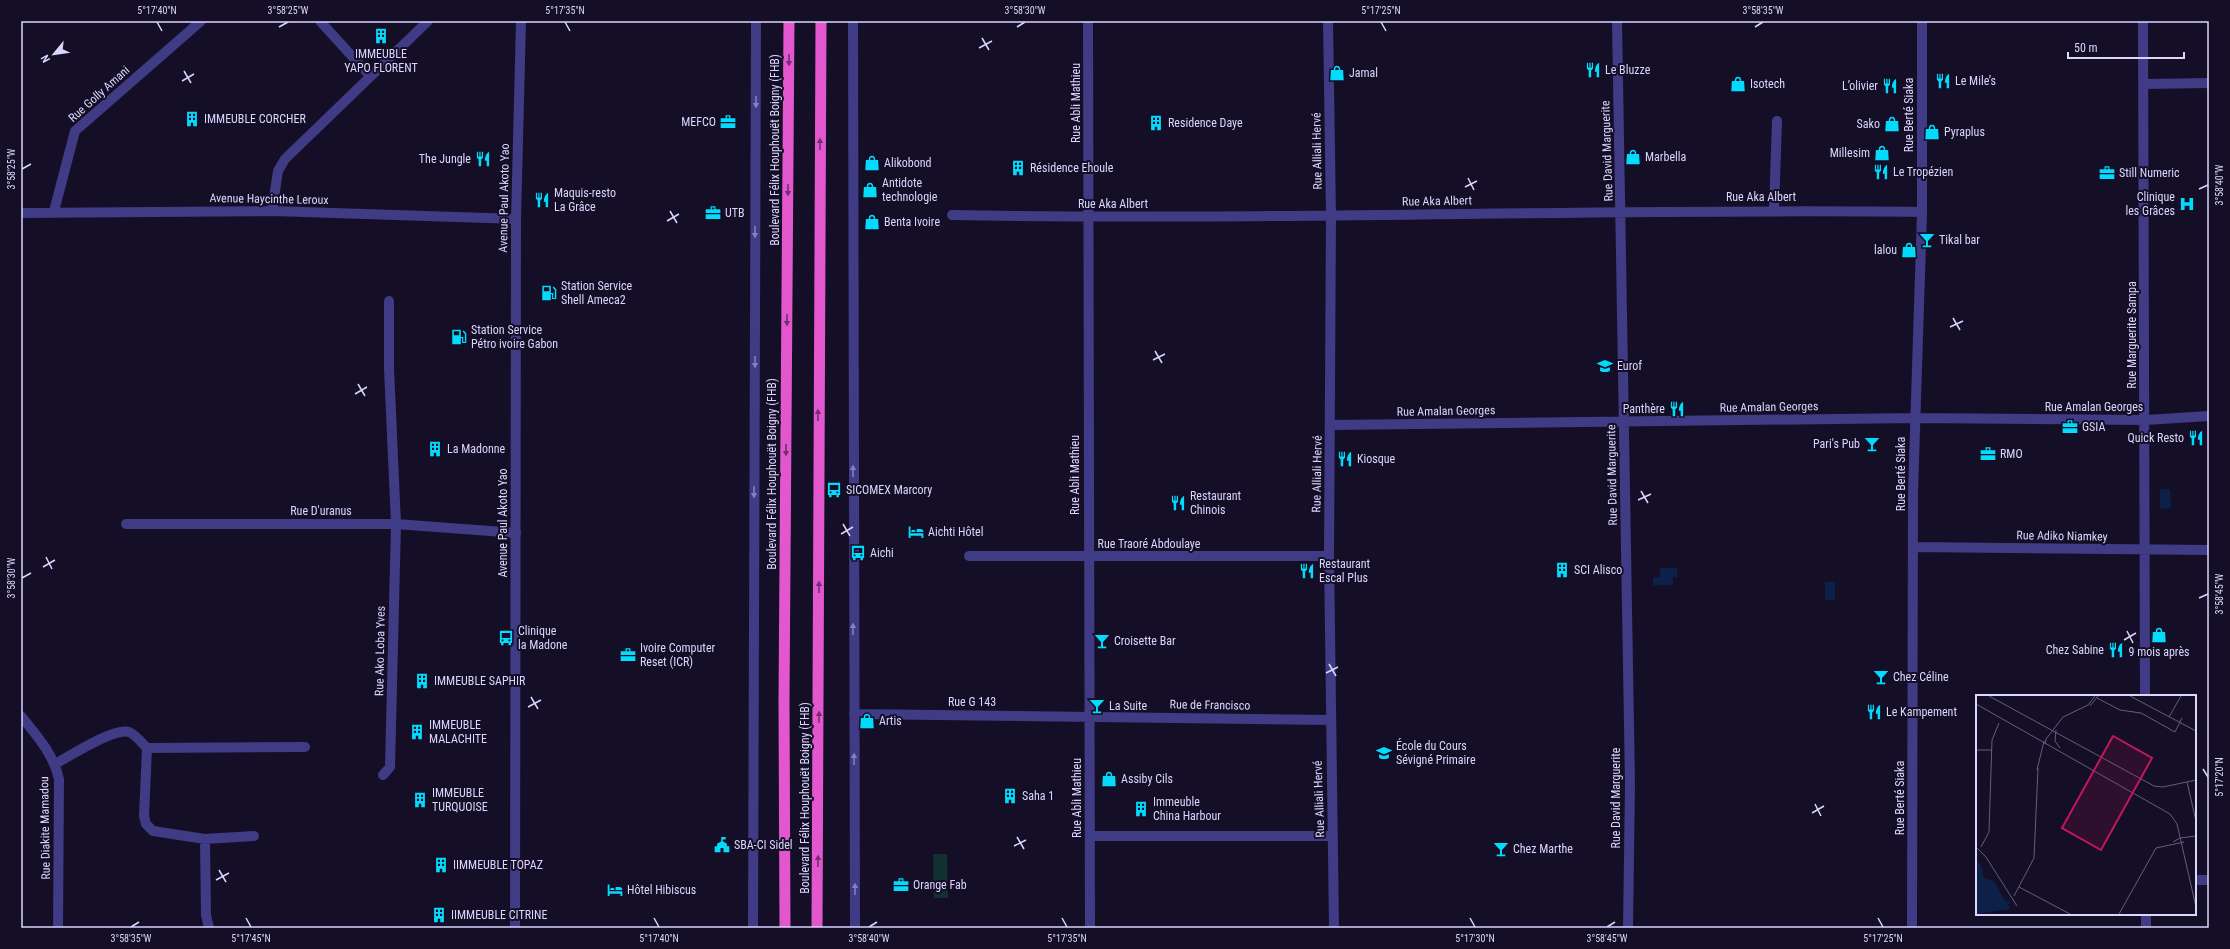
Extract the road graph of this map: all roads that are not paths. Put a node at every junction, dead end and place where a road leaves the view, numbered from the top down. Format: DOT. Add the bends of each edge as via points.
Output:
graph roads {
  1 [pos="200,21"];
  2 [pos="320,21"];
  3 [pos="428,21"];
  4 [pos="521,21"];
  5 [pos="756,21"];
  6 [pos="789,21"];
  7 [pos="821,21"];
  8 [pos="853,21"];
  9 [pos="1088,21"];
  10 [pos="1328,21"];
  11 [pos="1617,21"];
  12 [pos="1922,21"];
  13 [pos="2143,21"];
  14 [pos="370,76"];
  15 [pos="2209,83"];
  16 [pos="2144,84"];
  17 [pos="1777,121"];
  18 [pos="1622,210"];
  19 [pos="1774,210"];
  20 [pos="54,211"];
  21 [pos="272,211"];
  22 [pos="1922,212"];
  23 [pos="21,213"];
  24 [pos="952,215"];
  25 [pos="1331,216"];
  26 [pos="1089,217"];
  27 [pos="516,219"];
  28 [pos="389,302"];
  29 [pos="2209,416"];
  30 [pos="1915,418"];
  31 [pos="2146,420"];
  32 [pos="1624,422"];
  33 [pos="1330,425"];
  34 [pos="126,524"];
  35 [pos="396,524"];
  36 [pos="516,533"];
  37 [pos="1914,547"];
  38 [pos="2144,550"];
  39 [pos="2209,550"];
  40 [pos="969,556"];
  41 [pos="1329,556"];
  42 [pos="1088,557"];
  43 [pos="2145,695"];
  44 [pos="854,714"];
  45 [pos="21,716"];
  46 [pos="1090,716"];
  47 [pos="1330,720"];
  48 [pos="305,747"];
  49 [pos="147,748"];
  50 [pos="55,764"];
  51 [pos="383,775"];
  52 [pos="254,836"];
  53 [pos="1090,836"];
  54 [pos="1333,836"];
  55 [pos="205,839"];
  56 [pos="2196,880"];
  57 [pos="2209,880"];
  58 [pos="2146,915"];
  59 [pos="58,928"];
  60 [pos="208,928"];
  61 [pos="515,928"];
  62 [pos="753,928"];
  63 [pos="785,928"];
  64 [pos="817,928"];
  65 [pos="855,928"];
  66 [pos="1090,928"];
  67 [pos="1334,928"];
  68 [pos="1628,928"];
  69 [pos="1912,928"];
  70 [pos="2146,928"];
  1 -- 20 [label="street, Rue Golly Amani" via="76,131"];
  2 -- 14 [label="street"];
  3 -- 14 [label="street"];
  4 -- 27 [label="street, Avenue Paul Akoto Yao"];
  5 -- 62 [label="street, one-way"];
  6 -- 63 [label="highway, Boulevard Félix Houphouët Boigny (FHB), one-way" via="784,692"];
  64 -- 7 [label="highway, Boulevard Félix Houphouët Boigny (FHB), one-way"];
  44 -- 8 [label="street, one-way"];
  9 -- 26 [label="street, Rue Abli Mathieu"];
  10 -- 25 [label="street, Rue Alliali Hervé"];
  11 -- 18 [label="street, Rue David Marguerite"];
  12 -- 22 [label="street, Rue Berté Siaka"];
  13 -- 16 [label="street, Rue Marguerite Sampa"];
  14 -- 21 [label="street" via="285,159 278,171"];
  15 -- 16 [label="street"];
  16 -- 31 [label="street, Rue Marguerite Sampa"];
  17 -- 19 [label="street"];
  18 -- 19 [label="street, Rue Aka Albert"];
  18 -- 25 [label="street, Rue Aka Albert"];
  18 -- 32 [label="street, Rue David Marguerite"];
  19 -- 22 [label="street, Rue Aka Albert"];
  20 -- 21 [label="street, Avenue Haycinthe Leroux"];
  20 -- 23 [label="street, Avenue Haycinthe Leroux"];
  21 -- 27 [label="street, Avenue Haycinthe Leroux"];
  22 -- 30 [label="street, Rue Berté Siaka"];
  24 -- 26 [label="street, Rue Aka Albert"];
  25 -- 26 [label="street, Rue Aka Albert"];
  25 -- 33 [label="street, Rue Alliali Hervé"];
  26 -- 42 [label="street, Rue Abli Mathieu"];
  27 -- 36 [label="street, Avenue Paul Akoto Yao"];
  28 -- 35 [label="street, Rue Ako Loba Yves" via="389,368"];
  29 -- 31 [label="street, Rue Amalan Georges"];
  30 -- 31 [label="street, Rue Amalan Georges"];
  30 -- 32 [label="street, Rue Amalan Georges"];
  30 -- 37 [label="street, Rue Berté Siaka"];
  31 -- 38 [label="street, Rue Marguerite Sampa"];
  32 -- 33 [label="street, Rue Amalan Georges"];
  32 -- 68 [label="street, Rue David Marguerite" via="1630,784"];
  33 -- 41 [label="street, Rue Alliali Hervé"];
  34 -- 35 [label="street, Rue D'uranus"];
  35 -- 36 [label="street, Rue D'uranus"];
  35 -- 51 [label="street, Rue Ako Loba Yves" via="390,767"];
  36 -- 61 [label="street, Avenue Paul Akoto Yao"];
  37 -- 38 [label="street, Rue Adiko Niamkey"];
  37 -- 69 [label="street, Rue Berté Siaka"];
  38 -- 39 [label="street, Rue Adiko Niamkey"];
  38 -- 43 [label="street, Rue Marguerite Sampa"];
  40 -- 42 [label="street, Rue Traoré Abdoulaye"];
  41 -- 42 [label="street, Rue Traoré Abdoulaye"];
  41 -- 47 [label="street, Rue Alliali Hervé"];
  42 -- 46 [label="street, Rue Abli Mathieu"];
  44 -- 46 [label="street, Rue G 143"];
  65 -- 44 [label="street, one-way"];
  45 -- 50 [label="street, Rue Diakite Mamadou" via="47,748"];
  46 -- 47 [label="street, Rue de Francisco"];
  46 -- 53 [label="street, Rue Abli Mathieu"];
  47 -- 54 [label="street, Rue Alliali Hervé"];
  48 -- 49 [label="street"];
  49 -- 50 [label="street" via="128,732 117,732"];
  49 -- 55 [label="street" via="144,816 146,824 153,831"];
  50 -- 59 [label="street, Rue Diakite Mamadou" via="59,779"];
  52 -- 55 [label="street"];
  53 -- 54 [label="street"];
  53 -- 66 [label="street, Rue Abli Mathieu"];
  54 -- 67 [label="street, Rue Alliali Hervé"];
  55 -- 60 [label="street"];
  56 -- 57 [label="street"];
  58 -- 70 [label="street"];
}
